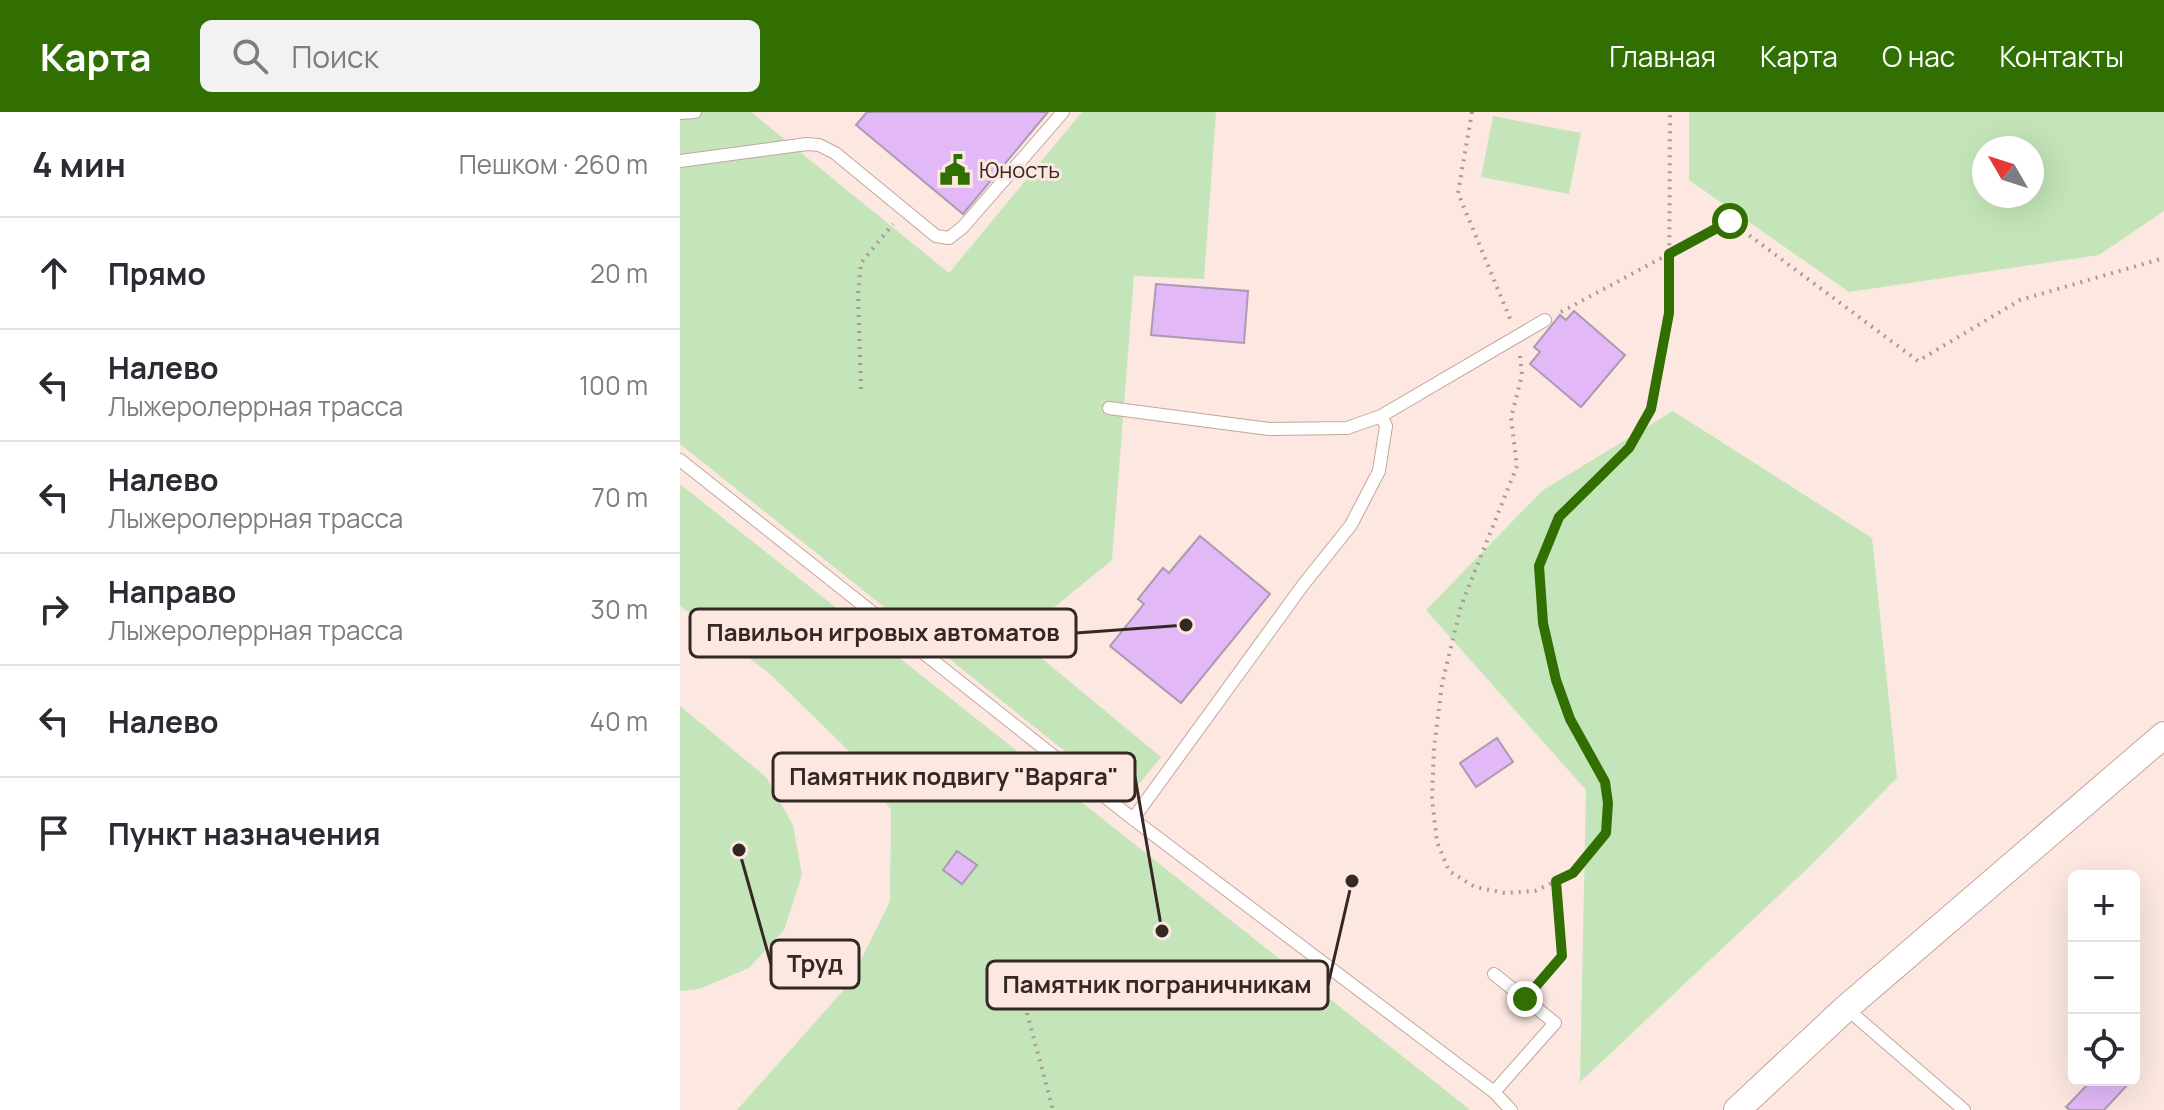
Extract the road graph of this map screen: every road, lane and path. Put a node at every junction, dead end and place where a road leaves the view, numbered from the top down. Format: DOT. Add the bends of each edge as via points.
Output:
graph roads {
  1 [pos="695,112"];
  2 [pos="1063,112"];
  3 [pos="1472,112"];
  4 [pos="1670,112"];
  5 [pos="680,113"];
  6 [pos="680,161"];
  7 [pos="904,210"];
  8 [pos="1669,254"];
  9 [pos="2164,258"];
  10 [pos="1545,320"];
  11 [pos="1517,337"];
  12 [pos="861,389"];
  13 [pos="1109,408"];
  14 [pos="1381,416"];
  15 [pos="680,460"];
  16 [pos="2164,735"];
  17 [pos="1133,819"];
  18 [pos="1556,881"];
  19 [pos="1494,974"];
  20 [pos="1525,999"];
  21 [pos="1846,1008"];
  22 [pos="1027,1013"];
  23 [pos="1494,1092"];
  24 [pos="1053,1110"];
  25 [pos="1511,1110"];
  26 [pos="1737,1110"];
  27 [pos="1964,1110"];
  1 -- 5 [label="lane"];
  2 -- 7 [label="lane" via="956,234 936,236"];
  3 -- 11 [label="path" via="1458,193"];
  4 -- 8 [label="path"];
  6 -- 7 [label="lane" via="819,145"];
  7 -- 12 [label="path" via="861,263"];
  8 -- 9 [label="path" via="1730,221 1918,361 2020,300"];
  8 -- 10 [label="path"];
  8 -- 18 [label="path" via="1669,313 1651,409 1629,448 1559,517 1539,566 1543,623 1556,680 1570,719 1605,782 1608,803 1606,833 1573,873"];
  10 -- 11 [label="lane"];
  11 -- 14 [label="lane"];
  11 -- 18 [label="path" via="1522,375 1511,418 1517,466 1461,606 1442,684 1432,798 1437,842 1449,871 1475,887 1505,893 1535,891"];
  13 -- 14 [label="lane" via="1269,429 1347,428"];
  14 -- 17 [label="lane" via="1386,426 1379,471 1351,525"];
  15 -- 17 [label="lane"];
  16 -- 21 [label="street"];
  17 -- 23 [label="lane"];
  18 -- 20 [label="path" via="1562,956"];
  19 -- 20 [label="lane"];
  20 -- 23 [label="lane" via="1555,1023"];
  21 -- 26 [label="street"];
  21 -- 27 [label="lane"];
  22 -- 24 [label="path"];
  23 -- 25 [label="lane"];
}
